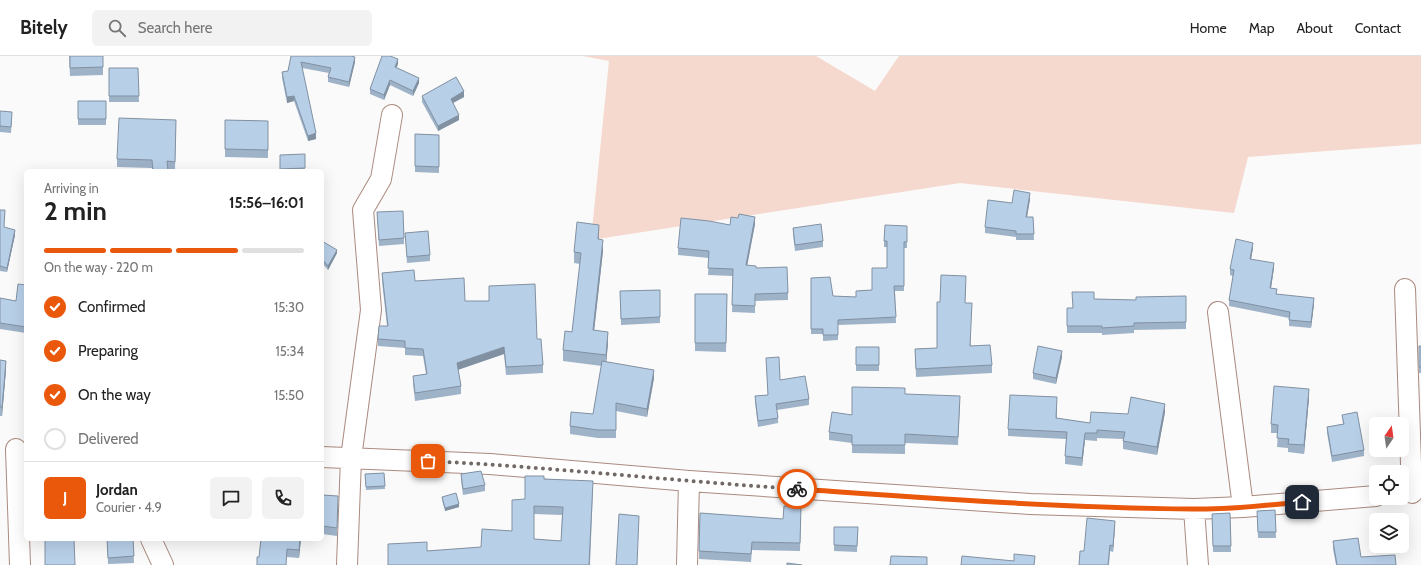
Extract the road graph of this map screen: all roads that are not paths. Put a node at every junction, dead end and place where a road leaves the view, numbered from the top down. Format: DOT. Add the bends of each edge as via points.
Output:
graph roads {
  1 [pos="392,115"];
  2 [pos="1405,289"];
  3 [pos="1218,312"];
  4 [pos="14,449"];
  5 [pos="324,457"];
  6 [pos="351,458"];
  7 [pos="689,481"];
  8 [pos="1412,493"];
  9 [pos="1369,497"];
  10 [pos="1243,507"];
  11 [pos="1194,509"];
  12 [pos="152,541"];
  13 [pos="20,565"];
  14 [pos="164,565"];
  15 [pos="347,565"];
  16 [pos="687,565"];
  17 [pos="1198,565"];
  1 -- 6 [label="street" via="381,179 363,210 371,310"];
  2 -- 8 [label="street"];
  3 -- 10 [label="street"];
  4 -- 13 [label="street"];
  5 -- 6 [label="street"];
  6 -- 7 [label="street" via="490,464"];
  6 -- 15 [label="street"];
  7 -- 11 [label="street" via="1030,504"];
  7 -- 16 [label="street"];
  9 -- 10 [label="street"];
  10 -- 11 [label="street"];
  11 -- 17 [label="street"];
  12 -- 14 [label="street"];
}
